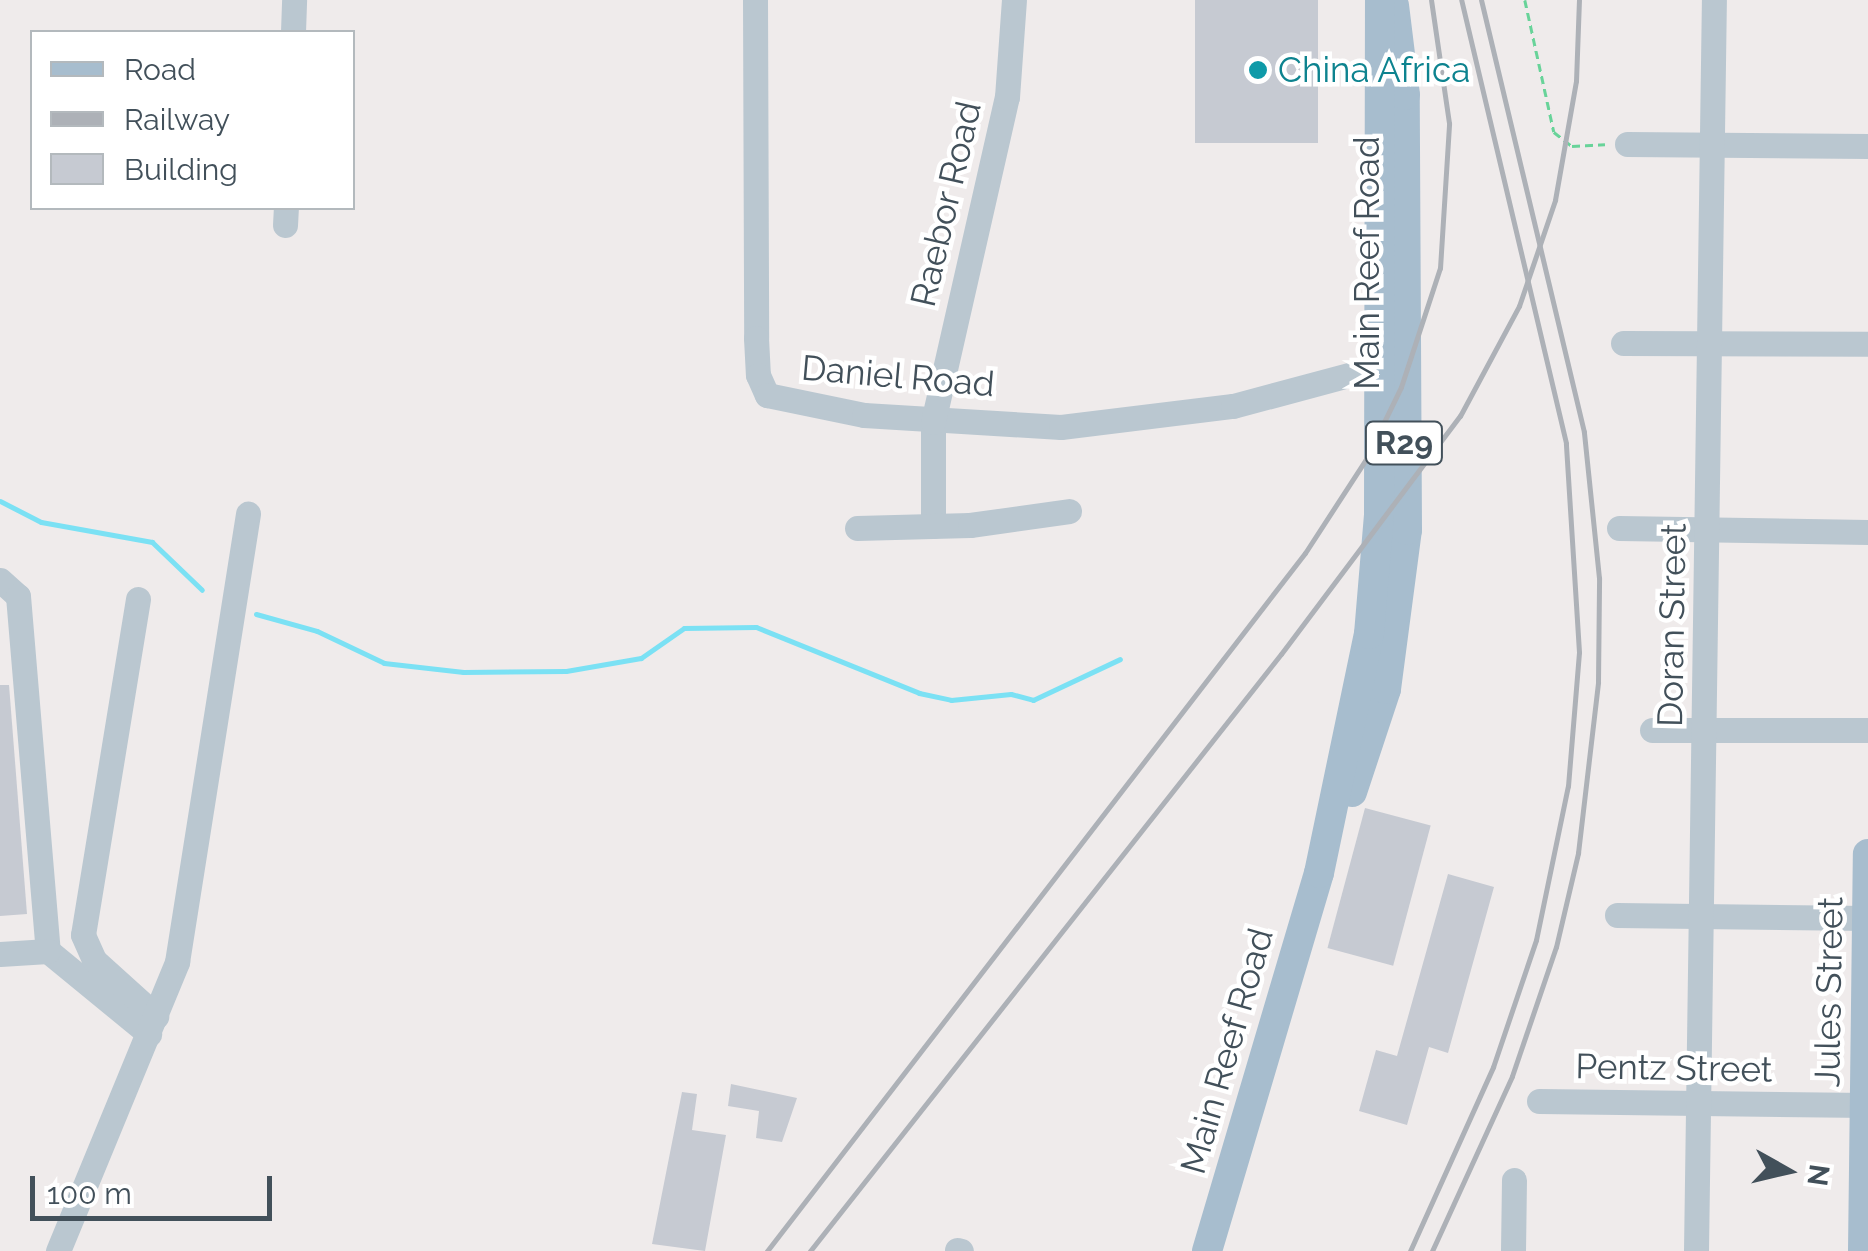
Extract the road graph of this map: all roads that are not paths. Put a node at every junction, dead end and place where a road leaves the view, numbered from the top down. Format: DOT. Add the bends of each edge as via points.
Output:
graph roads {
  1 [pos="294,0"];
  2 [pos="755,0"];
  3 [pos="1014,0"];
  4 [pos="1380,0"];
  5 [pos="1392,0"];
  6 [pos="1714,0"];
  7 [pos="292,30"];
  8 [pos="1626,144"];
  9 [pos="1712,145"];
  10 [pos="1868,146"];
  11 [pos="1623,343"];
  12 [pos="1713,343"];
  13 [pos="1868,344"];
  14 [pos="1391,363"];
  15 [pos="934,422"];
  16 [pos="1069,510"];
  17 [pos="248,514"];
  18 [pos="934,526"];
  19 [pos="857,528"];
  20 [pos="1619,528"];
  21 [pos="1709,528"];
  22 [pos="1868,532"];
  23 [pos="0,580"];
  24 [pos="138,598"];
  25 [pos="1652,730"];
  26 [pos="1868,730"];
  27 [pos="1704,731"];
  28 [pos="1868,854"];
  29 [pos="1618,914"];
  30 [pos="1704,915"];
  31 [pos="1868,918"];
  32 [pos="48,951"];
  33 [pos="0,954"];
  34 [pos="152,1025"];
  35 [pos="1539,1101"];
  36 [pos="1698,1105"];
  37 [pos="1866,1105"];
  38 [pos="1514,1180"];
  39 [pos="58,1251"];
  40 [pos="1208,1251"];
  41 [pos="1513,1251"];
  42 [pos="1696,1251"];
  43 [pos="1863,1251"];
  1 -- 7 [label="street"];
  2 -- 15 [label="street, Daniel Road" via="758,374 767,395"];
  3 -- 15 [label="street, Raebor Road" via="1007,97"];
  4 -- 14 [label="main road, Main Reef Road / R29"];
  5 -- 14 [label="main road, Main Reef Road / R29" via="1405,95"];
  6 -- 9 [label="street, Doran Street"];
  8 -- 9 [label="street"];
  9 -- 10 [label="street"];
  9 -- 12 [label="street, Doran Street"];
  11 -- 12 [label="street"];
  12 -- 13 [label="street"];
  12 -- 21 [label="street, Doran Street"];
  14 -- 15 [label="street, Daniel Road" via="1233,406 1078,426"];
  14 -- 40 [label="main road, Main Reef Road / R29" via="1391,460 1369,634 1319,873"];
  15 -- 18 [label="street, Raebor Road"];
  16 -- 18 [label="street"];
  17 -- 34 [label="street" via="178,962"];
  18 -- 19 [label="street"];
  20 -- 21 [label="street"];
  21 -- 22 [label="street"];
  21 -- 27 [label="street, Doran Street"];
  23 -- 32 [label="street" via="18,596"];
  24 -- 34 [label="street" via="84,934 94,960"];
  25 -- 27 [label="street"];
  26 -- 27 [label="street"];
  27 -- 30 [label="street, Doran Street"];
  28 -- 31 [label="main road, Jules Street"];
  29 -- 30 [label="street"];
  30 -- 31 [label="street"];
  30 -- 36 [label="street, Doran Street"];
  31 -- 37 [label="main road, Jules Street"];
  32 -- 33 [label="street"];
  32 -- 34 [label="street"];
  34 -- 39 [label="street"];
  35 -- 36 [label="street, Pentz Street"];
  36 -- 37 [label="street, Pentz Street"];
  36 -- 42 [label="street, Doran Street"];
  37 -- 43 [label="main road, Jules Street"];
  38 -- 41 [label="street"];
}
